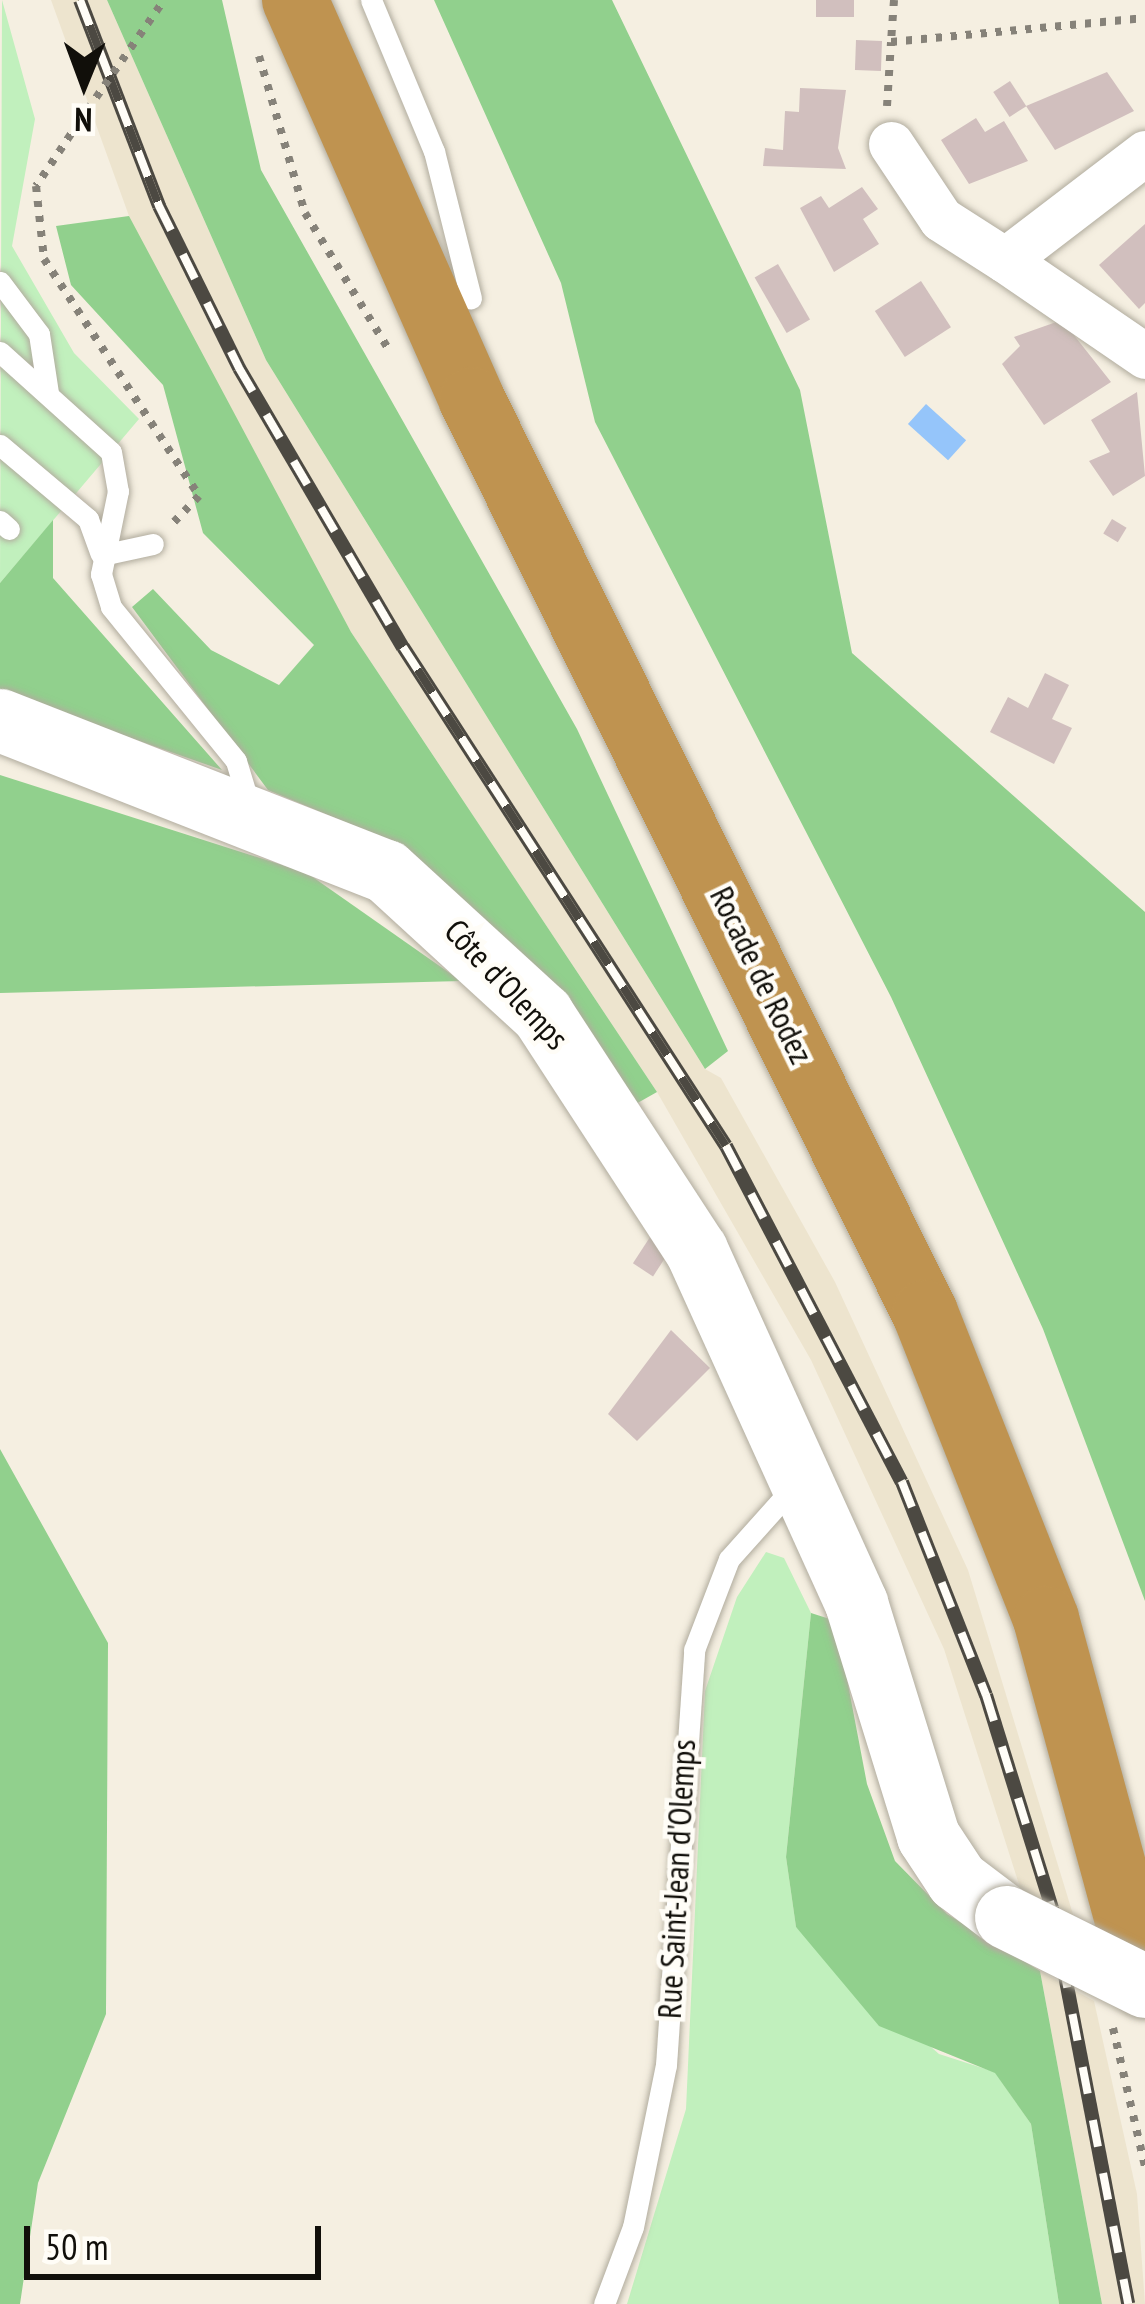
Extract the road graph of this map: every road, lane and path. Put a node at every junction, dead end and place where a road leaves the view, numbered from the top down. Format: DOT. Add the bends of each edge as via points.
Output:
graph roads {
  1 [pos="164,0"];
  2 [pos="337,0"];
  3 [pos="371,0"];
  4 [pos="894,0"];
  5 [pos="1145,18"];
  6 [pos="276,25"];
  7 [pos="891,42"];
  8 [pos="891,144"];
  9 [pos="1145,153"];
  10 [pos="1005,260"];
  11 [pos="0,282"];
  12 [pos="471,298"];
  13 [pos="0,352"];
  14 [pos="1145,356"];
  15 [pos="400,368"];
  16 [pos="48,393"];
  17 [pos="0,445"];
  18 [pos="153,544"];
  19 [pos="102,555"];
  20 [pos="0,720"];
  21 [pos="252,813"];
  22 [pos="800,1481"];
  23 [pos="1145,1800"];
  24 [pos="1134,1995"];
  25 [pos="1145,2167"];
  26 [pos="604,2304"];
  1 -- 18 [label="path, bridge" via="49,157 34,215 62,290 199,496"];
  2 -- 12 [label="highway, Rocade de Rodez"];
  3 -- 12 [label="lane" via="434,151"];
  4 -- 7 [label="path"];
  5 -- 7 [label="path"];
  6 -- 15 [label="path" via="305,213"];
  6 -- 24 [label="highway, Rocade de Rodez" via="332,98 472,400 925,1313 1046,1618"];
  7 -- 8 [label="path"];
  8 -- 10 [label="street" via="941,218"];
  9 -- 10 [label="street"];
  10 -- 14 [label="street"];
  11 -- 16 [label="lane" via="38,334"];
  12 -- 23 [label="highway, Rocade de Rodez" via="978,1326 1078,1579"];
  13 -- 16 [label="lane"];
  16 -- 19 [label="lane" via="110,452 118,491"];
  17 -- 19 [label="lane" via="88,519"];
  18 -- 19 [label="lane"];
  19 -- 21 [label="lane" via="131,643 236,761"];
  20 -- 21 [label="street, Côte d'Olemps"];
  21 -- 22 [label="street, Côte d'Olemps" via="386,871 542,1014 664,1191"];
  22 -- 24 [label="street, Côte d'Olemps, bridge" via="864,1626 928,1836 957,1880"];
  22 -- 26 [label="lane, Rue Saint-Jean d'Olemps" via="730,1559 694,1650 667,2065 633,2227"];
  24 -- 25 [label="path"];
}
